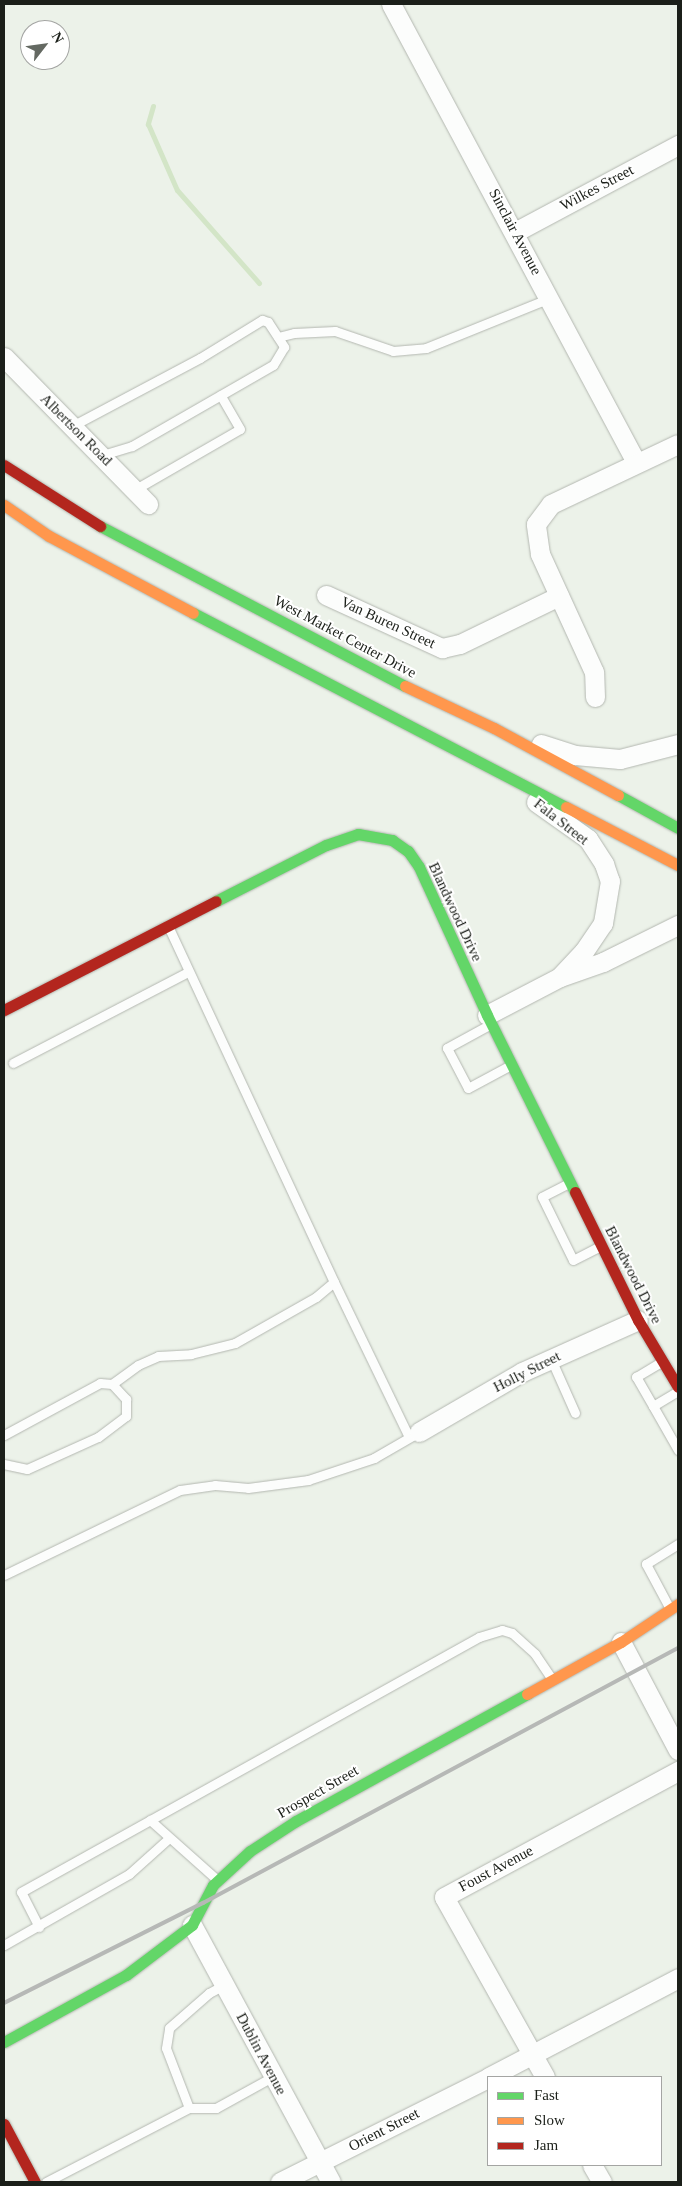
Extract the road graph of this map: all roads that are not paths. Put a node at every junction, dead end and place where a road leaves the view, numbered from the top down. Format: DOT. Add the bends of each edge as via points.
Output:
graph roads {
  1 [pos="391,4"];
  2 [pos="678,144"];
  3 [pos="515,232"];
  4 [pos="550,298"];
  5 [pos="278,338"];
  6 [pos="4,356"];
  7 [pos="220,395"];
  8 [pos="72,426"];
  9 [pos="678,444"];
  10 [pos="102,455"];
  11 [pos="636,462"];
  12 [pos="4,465"];
  13 [pos="134,490"];
  14 [pos="148,504"];
  15 [pos="4,505"];
  16 [pos="326,595"];
  17 [pos="559,596"];
  18 [pos="595,697"];
  19 [pos="494,728"];
  20 [pos="678,744"];
  21 [pos="480,762"];
  22 [pos="678,828"];
  23 [pos="678,864"];
  24 [pos="678,925"];
  25 [pos="168,926"];
  26 [pos="188,972"];
  27 [pos="560,977"];
  28 [pos="4,1010"];
  29 [pos="489,1020"];
  30 [pos="13,1063"];
  31 [pos="512,1065"];
  32 [pos="570,1183"];
  33 [pos="601,1246"];
  34 [pos="334,1282"];
  35 [pos="638,1320"];
  36 [pos="551,1359"];
  37 [pos="663,1361"];
  38 [pos="112,1384"];
  39 [pos="678,1387"];
  40 [pos="678,1391"];
  41 [pos="653,1406"];
  42 [pos="575,1413"];
  43 [pos="4,1435"];
  44 [pos="414,1435"];
  45 [pos="678,1450"];
  46 [pos="4,1464"];
  47 [pos="678,1544"];
  48 [pos="4,1575"];
  49 [pos="674,1607"];
  50 [pos="621,1642"];
  51 [pos="552,1679"];
  52 [pos="678,1750"];
  53 [pos="678,1771"];
  54 [pos="150,1820"];
  55 [pos="168,1839"];
  56 [pos="217,1880"];
  57 [pos="192,1925"];
  58 [pos="39,1927"];
  59 [pos="4,1945"];
  60 [pos="678,1978"];
  61 [pos="224,1985"];
  62 [pos="4,2042"];
  63 [pos="533,2055"];
  64 [pos="274,2076"];
  65 [pos="493,2076"];
  66 [pos="544,2076"];
  67 [pos="487,2079"];
  68 [pos="188,2108"];
  69 [pos="4,2124"];
  70 [pos="320,2162"];
  71 [pos="593,2166"];
  72 [pos="36,2182"];
  73 [pos="46,2182"];
  74 [pos="280,2182"];
  75 [pos="331,2182"];
  76 [pos="602,2182"];
  1 -- 3 [label="street, Sinclair Avenue"];
  2 -- 3 [label="street, Wilkes Street"];
  3 -- 4 [label="street, Sinclair Avenue"];
  4 -- 5 [label="lane" via="426,348 393,351 335,331 294,333"];
  4 -- 11 [label="street, Sinclair Avenue"];
  5 -- 7 [label="lane" via="284,347 273,365"];
  5 -- 8 [label="lane" via="268,322 262,320 210,352"];
  6 -- 8 [label="street, Albertson Road"];
  7 -- 10 [label="lane" via="132,446"];
  7 -- 13 [label="lane" via="240,429"];
  8 -- 10 [label="street, Albertson Road"];
  9 -- 11 [label="street"];
  10 -- 13 [label="street, Albertson Road"];
  11 -- 17 [label="street" via="551,504 536,524 540,554"];
  12 -- 19 [label="street, West Market Center Drive" via="78,515 424,696"];
  13 -- 14 [label="street, Albertson Road"];
  15 -- 21 [label="street" via="49,536"];
  16 -- 17 [label="street, Van Buren Street" via="442,648 460,644"];
  17 -- 18 [label="street" via="594,672"];
  19 -- 20 [label="street" via="575,755 620,758"];
  19 -- 22 [label="street, West Market Center Drive"];
  21 -- 23 [label="street"];
  21 -- 27 [label="street, Fala Street" via="588,839 604,864 610,881 603,923 584,951"];
  24 -- 27 [label="street, Fala Street" via="603,962"];
  25 -- 26 [label="lane"];
  25 -- 28 [label="street, Blandwood Drive"];
  25 -- 29 [label="street, Blandwood Drive" via="326,844 358,834 392,840 408,850 419,867"];
  26 -- 30 [label="lane"];
  26 -- 34 [label="lane"];
  27 -- 29 [label="street, Fala Street"];
  29 -- 31 [label="street, Blandwood Drive"];
  29 -- 31 [label="lane" via="447,1048 468,1088"];
  31 -- 32 [label="street, Blandwood Drive"];
  32 -- 33 [label="street, Blandwood Drive"];
  32 -- 33 [label="lane" via="542,1197 573,1260"];
  33 -- 35 [label="street, Blandwood Drive"];
  34 -- 38 [label="lane" via="316,1297 235,1343 191,1354 158,1356 138,1365"];
  34 -- 44 [label="lane"];
  35 -- 36 [label="street, Holly Street"];
  35 -- 37 [label="street, Blandwood Drive"];
  36 -- 42 [label="lane"];
  36 -- 44 [label="street, Holly Street" via="522,1372"];
  37 -- 39 [label="street, Blandwood Drive"];
  37 -- 41 [label="lane" via="636,1377"];
  38 -- 43 [label="lane" via="100,1383"];
  38 -- 46 [label="lane" via="126,1399 126,1416 120,1423 27,1469"];
  40 -- 41 [label="lane"];
  41 -- 45 [label="lane"];
  44 -- 48 [label="lane" via="374,1458 308,1480 248,1488 215,1485 180,1490"];
  47 -- 49 [label="lane" via="646,1564"];
  49 -- 50 [label="street, Prospect Street"];
  50 -- 51 [label="street, Prospect Street"];
  50 -- 52 [label="street"];
  51 -- 54 [label="lane" via="535,1654 512,1633 502,1630 479,1637"];
  51 -- 56 [label="street, Prospect Street" via="296,1821 250,1851"];
  53 -- 63 [label="street, Foust Avenue" via="444,1897"];
  54 -- 55 [label="lane"];
  54 -- 58 [label="lane" via="21,1892"];
  55 -- 56 [label="lane"];
  55 -- 58 [label="lane" via="129,1874"];
  56 -- 57 [label="street, Prospect Street"];
  57 -- 61 [label="street, Dublin Avenue"];
  57 -- 62 [label="street, Prospect Street" via="126,1975"];
  58 -- 59 [label="lane"];
  60 -- 63 [label="street, Orient Street"];
  61 -- 64 [label="street, Dublin Avenue"];
  61 -- 68 [label="lane" via="209,1992 168,2028 166,2048"];
  63 -- 65 [label="street, Orient Street"];
  63 -- 66 [label="street, Foust Avenue"];
  64 -- 68 [label="lane" via="216,2108"];
  64 -- 70 [label="street, Dublin Avenue"];
  67 -- 70 [label="street, Orient Street"];
  68 -- 73 [label="lane"];
  69 -- 72 [label="street"];
  70 -- 74 [label="street, Orient Street"];
  70 -- 75 [label="street, Dublin Avenue"];
  71 -- 76 [label="street"];
}
